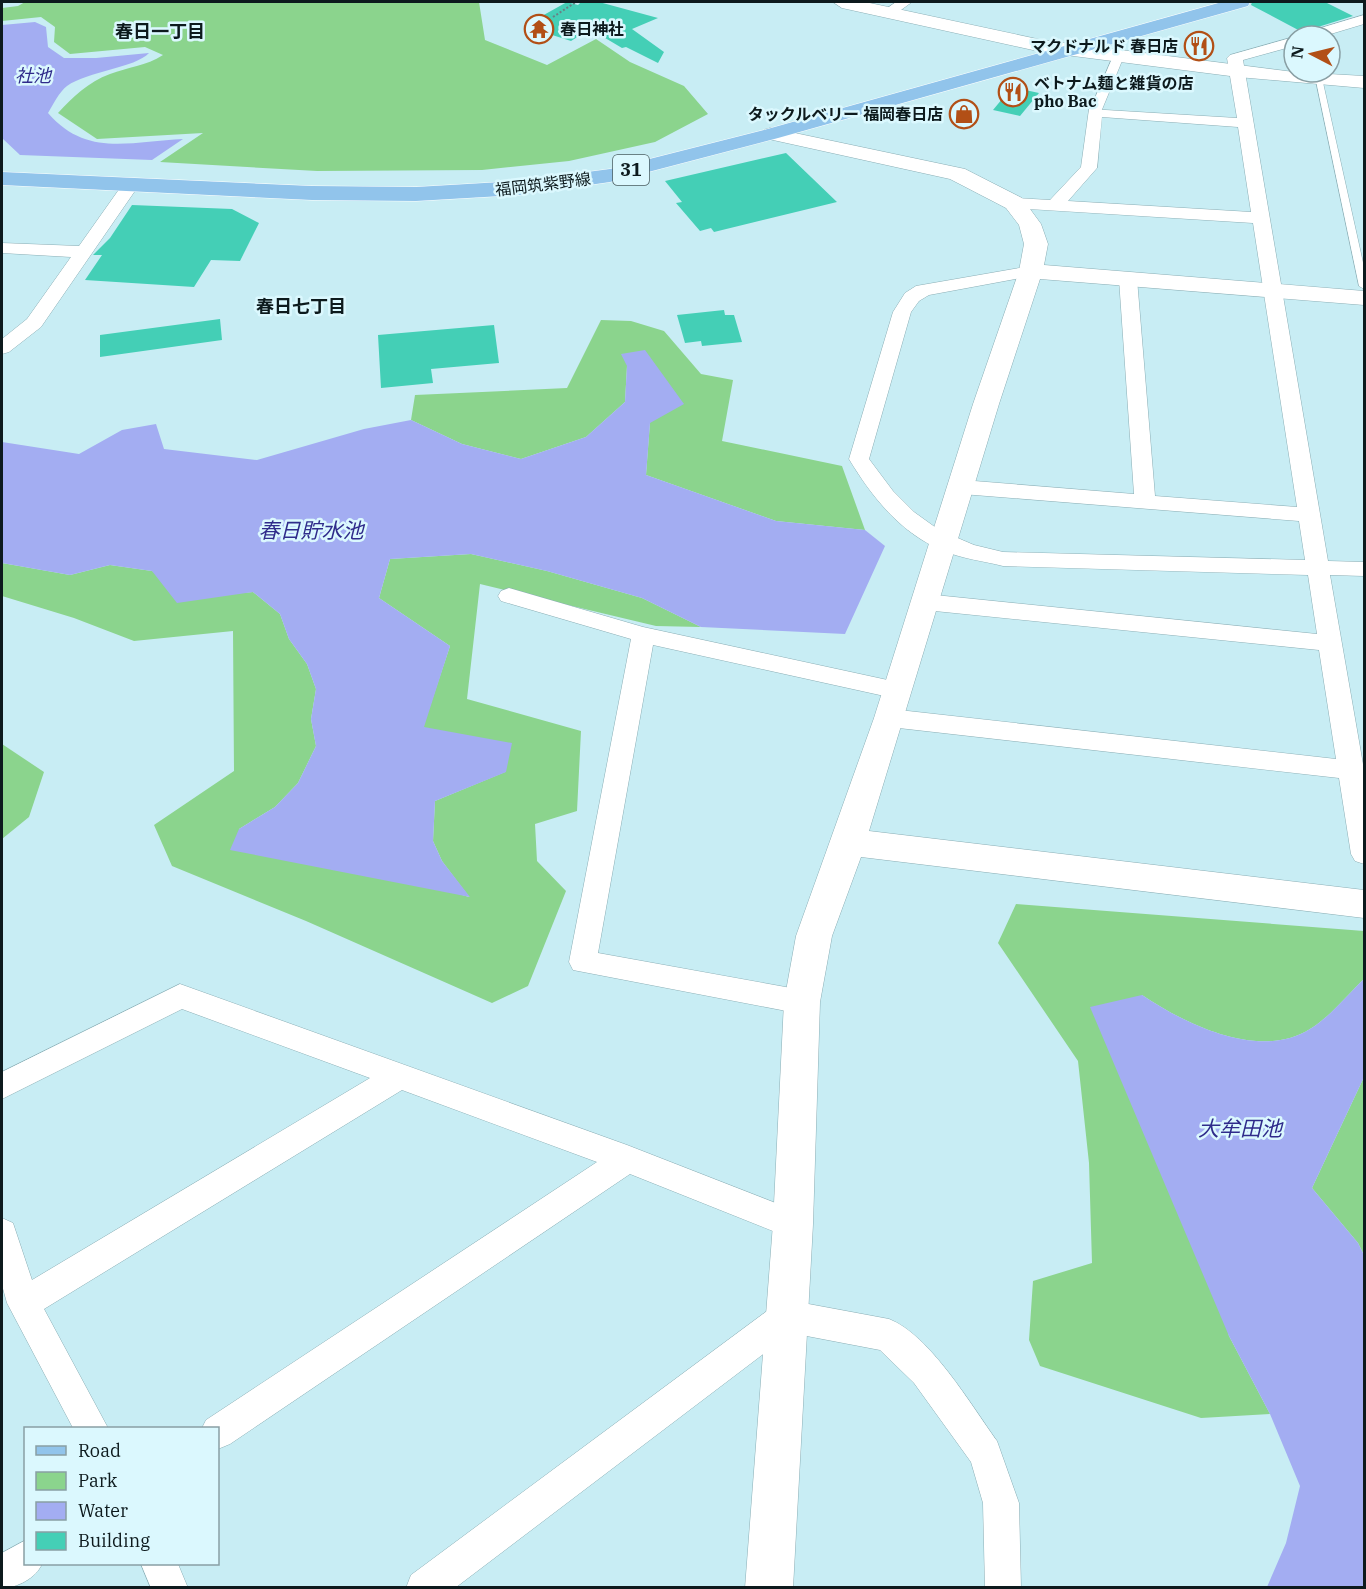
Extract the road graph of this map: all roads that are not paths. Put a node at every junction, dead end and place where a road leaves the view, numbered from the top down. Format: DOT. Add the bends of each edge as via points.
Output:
graph roads {
  1 [pos="842,2"];
  2 [pos="1204,2"];
  3 [pos="1240,2"];
  4 [pos="898,7"];
  5 [pos="1365,19"];
  6 [pos="1342,26"];
  7 [pos="1282,44"];
  8 [pos="1041,46"];
  9 [pos="1068,50"];
  10 [pos="1118,56"];
  11 [pos="1238,71"];
  12 [pos="1282,75"];
  13 [pos="1342,80"];
  14 [pos="1365,82"];
  15 [pos="1319,84"];
  16 [pos="1095,112"];
  17 [pos="1245,123"];
  18 [pos="771,134"];
  19 [pos="2,168"];
  20 [pos="2,179"];
  21 [pos="131,185"];
  22 [pos="1014,203"];
  23 [pos="1056,204"];
  24 [pos="1261,218"];
  25 [pos="2,248"];
  26 [pos="82,252"];
  27 [pos="1031,271"];
  28 [pos="1128,279"];
  29 [pos="1365,286"];
  30 [pos="1273,291"];
  31 [pos="1365,298"];
  32 [pos="2,348"];
  33 [pos="962,487"];
  34 [pos="1145,502"];
  35 [pos="1309,515"];
  36 [pos="945,544"];
  37 [pos="1317,567"];
  38 [pos="1365,569"];
  39 [pos="510,596"];
  40 [pos="926,602"];
  41 [pos="643,635"];
  42 [pos="1330,644"];
  43 [pos="894,704"];
  44 [pos="1351,770"];
  45 [pos="849,842"];
  46 [pos="1365,854"];
  47 [pos="1365,904"];
  48 [pos="802,1002"];
  49 [pos="400,1076"];
  50 [pos="2,1086"];
  51 [pos="627,1159"];
  52 [pos="793,1224"];
  53 [pos="2,1233"];
  54 [pos="23,1303"];
  55 [pos="787,1316"];
  56 [pos="90,1427"];
  57 [pos="219,1430"];
  58 [pos="24,1559"];
  59 [pos="160,1565"];
  60 [pos="2,1574"];
  61 [pos="170,1587"];
  62 [pos="424,1587"];
  63 [pos="769,1587"];
  64 [pos="1003,1587"];
  1 -- 4 [label="street"];
  2 -- 8 [label="main road, 福岡筑紫野線 / 31"];
  3 -- 9 [label="main road, 福岡筑紫野線 / 31"];
  4 -- 8 [label="street"];
  5 -- 6 [label="street"];
  7 -- 11 [label="street" via="1235,58"];
  8 -- 9 [label="street"];
  8 -- 19 [label="main road, 福岡筑紫野線 / 31" via="647,155 517,178 404,185"];
  9 -- 10 [label="street"];
  9 -- 18 [label="main road, 福岡筑紫野線 / 31"];
  10 -- 11 [label="street"];
  10 -- 16 [label="street"];
  11 -- 12 [label="street"];
  11 -- 17 [label="street"];
  13 -- 14 [label="street"];
  15 -- 29 [label="lane"];
  16 -- 17 [label="street"];
  16 -- 23 [label="street" via="1089,168"];
  17 -- 24 [label="street"];
  18 -- 21 [label="main road, 福岡筑紫野線 / 31" via="610,175 519,188 366,194"];
  18 -- 22 [label="street" via="957,174"];
  20 -- 21 [label="main road, 福岡筑紫野線 / 31"];
  21 -- 26 [label="street"];
  22 -- 23 [label="street"];
  22 -- 27 [label="street" via="1030,224 1036,244"];
  23 -- 24 [label="street"];
  24 -- 30 [label="street"];
  25 -- 26 [label="street"];
  26 -- 32 [label="street" via="34,323"];
  27 -- 28 [label="street"];
  27 -- 33 [label="street"];
  27 -- 36 [label="street" via="923,290 912,297 902,312 895,333 859,459 878,491 909,520"];
  28 -- 30 [label="street"];
  28 -- 34 [label="street"];
  30 -- 31 [label="street"];
  30 -- 35 [label="street"];
  33 -- 34 [label="street"];
  33 -- 36 [label="street"];
  34 -- 35 [label="street"];
  35 -- 37 [label="street"];
  36 -- 37 [label="street" via="1004,559"];
  36 -- 40 [label="street"];
  37 -- 38 [label="street"];
  37 -- 42 [label="street"];
  39 -- 41 [label="street"];
  40 -- 42 [label="street"];
  40 -- 43 [label="street"];
  41 -- 43 [label="street"];
  41 -- 48 [label="street" via="583,962"];
  42 -- 44 [label="street"];
  43 -- 44 [label="street"];
  43 -- 45 [label="street"];
  44 -- 46 [label="street"];
  45 -- 47 [label="street"];
  45 -- 48 [label="street" via="814,936"];
  48 -- 52 [label="street"];
  49 -- 50 [label="street" via="180,996"];
  49 -- 51 [label="street"];
  49 -- 54 [label="street"];
  51 -- 52 [label="street"];
  51 -- 57 [label="street"];
  52 -- 55 [label="street"];
  53 -- 54 [label="street"];
  54 -- 56 [label="street"];
  55 -- 62 [label="street"];
  55 -- 63 [label="street"];
  55 -- 64 [label="street" via="889,1335 926,1371 985,1453 1001,1503"];
  58 -- 60 [label="street"];
  59 -- 61 [label="street"];
}
